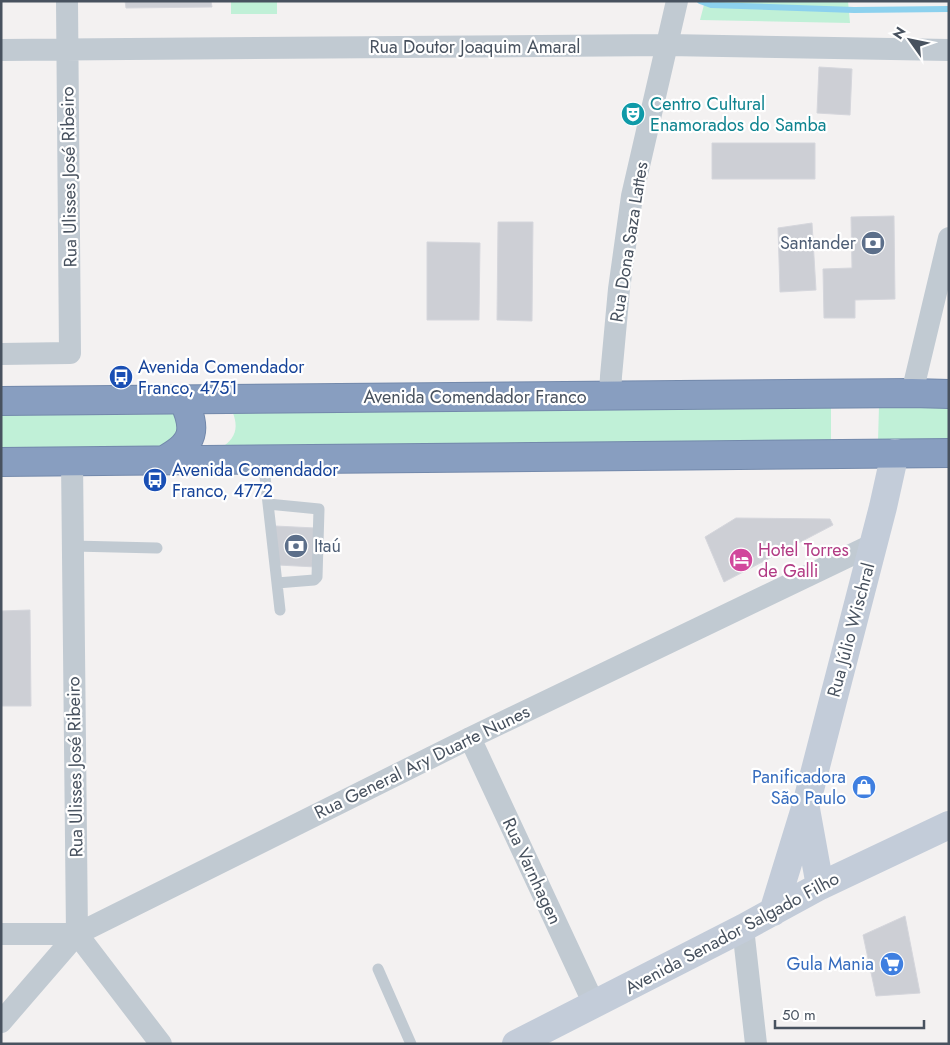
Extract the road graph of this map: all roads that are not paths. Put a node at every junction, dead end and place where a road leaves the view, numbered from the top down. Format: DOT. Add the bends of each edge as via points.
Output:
graph roads {
  1 [pos="67,1"];
  2 [pos="677,1"];
  3 [pos="668,45"];
  4 [pos="1,50"];
  5 [pos="67,50"];
  6 [pos="949,50"];
  7 [pos="949,238"];
  8 [pos="1,354"];
  9 [pos="912,393"];
  10 [pos="949,394"];
  11 [pos="610,396"];
  12 [pos="183,399"];
  13 [pos="1,401"];
  14 [pos="894,453"];
  15 [pos="949,453"];
  16 [pos="263,459"];
  17 [pos="164,460"];
  18 [pos="72,461"];
  19 [pos="1,462"];
  20 [pos="268,504"];
  21 [pos="874,544"];
  22 [pos="73,546"];
  23 [pos="157,548"];
  24 [pos="277,583"];
  25 [pos="280,610"];
  26 [pos="470,738"];
  27 [pos="806,805"];
  28 [pos="949,824"];
  29 [pos="820,886"];
  30 [pos="773,912"];
  31 [pos="744,928"];
  32 [pos="1,934"];
  33 [pos="77,934"];
  34 [pos="378,969"];
  35 [pos="594,1004"];
  36 [pos="1,1022"];
  37 [pos="161,1044"];
  38 [pos="411,1044"];
  39 [pos="516,1044"];
  40 [pos="756,1044"];
  1 -- 5 [label="street, Rua Ulisses José Ribeiro"];
  2 -- 3 [label="street, Rua Dona Saza Lattes"];
  3 -- 5 [label="street, Rua Doutor Joaquim Amaral"];
  3 -- 6 [label="street, Rua Doutor Joaquim Amaral"];
  3 -- 11 [label="street, Rua Dona Saza Lattes" via="632,196 619,289"];
  4 -- 5 [label="street, Rua Doutor Joaquim Amaral"];
  5 -- 8 [label="street, Rua Ulisses José Ribeiro" via="70,353"];
  7 -- 9 [label="street"];
  9 -- 10 [label="highway, Avenida Comendador Franco"];
  9 -- 11 [label="highway, Avenida Comendador Franco"];
  11 -- 12 [label="highway, Avenida Comendador Franco"];
  12 -- 13 [label="highway, Avenida Comendador Franco"];
  12 -- 17 [label="highway" via="192,427 188,440 180,451"];
  14 -- 15 [label="highway"];
  14 -- 16 [label="highway"];
  14 -- 21 [label="street, Rua Júlio Wischral"];
  16 -- 17 [label="highway"];
  16 -- 20 [label="lane"];
  17 -- 18 [label="highway"];
  18 -- 19 [label="highway"];
  18 -- 22 [label="street, Rua Ulisses José Ribeiro"];
  20 -- 24 [label="lane"];
  20 -- 24 [label="lane" via="319,509 317,577 314,580"];
  21 -- 26 [label="street, Rua General Ary Duarte Nunes"];
  21 -- 27 [label="street, Rua Júlio Wischral"];
  22 -- 23 [label="lane"];
  22 -- 33 [label="street, Rua Ulisses José Ribeiro"];
  24 -- 25 [label="lane"];
  26 -- 33 [label="street, Rua General Ary Duarte Nunes"];
  26 -- 35 [label="street, Rua Varnhagen"];
  27 -- 29 [label="street, Rua Júlio Wischral"];
  27 -- 30 [label="street, Rua Júlio Wischral"];
  28 -- 29 [label="street, Avenida Senador Salgado Filho"];
  29 -- 30 [label="street, Avenida Senador Salgado Filho"];
  30 -- 31 [label="street, Avenida Senador Salgado Filho"];
  31 -- 35 [label="street, Avenida Senador Salgado Filho"];
  31 -- 40 [label="street"];
  32 -- 33 [label="street"];
  33 -- 36 [label="street, Rua General Ary Duarte Nunes"];
  33 -- 37 [label="street"];
  34 -- 38 [label="lane"];
  35 -- 39 [label="street, Avenida Senador Salgado Filho"];
}
